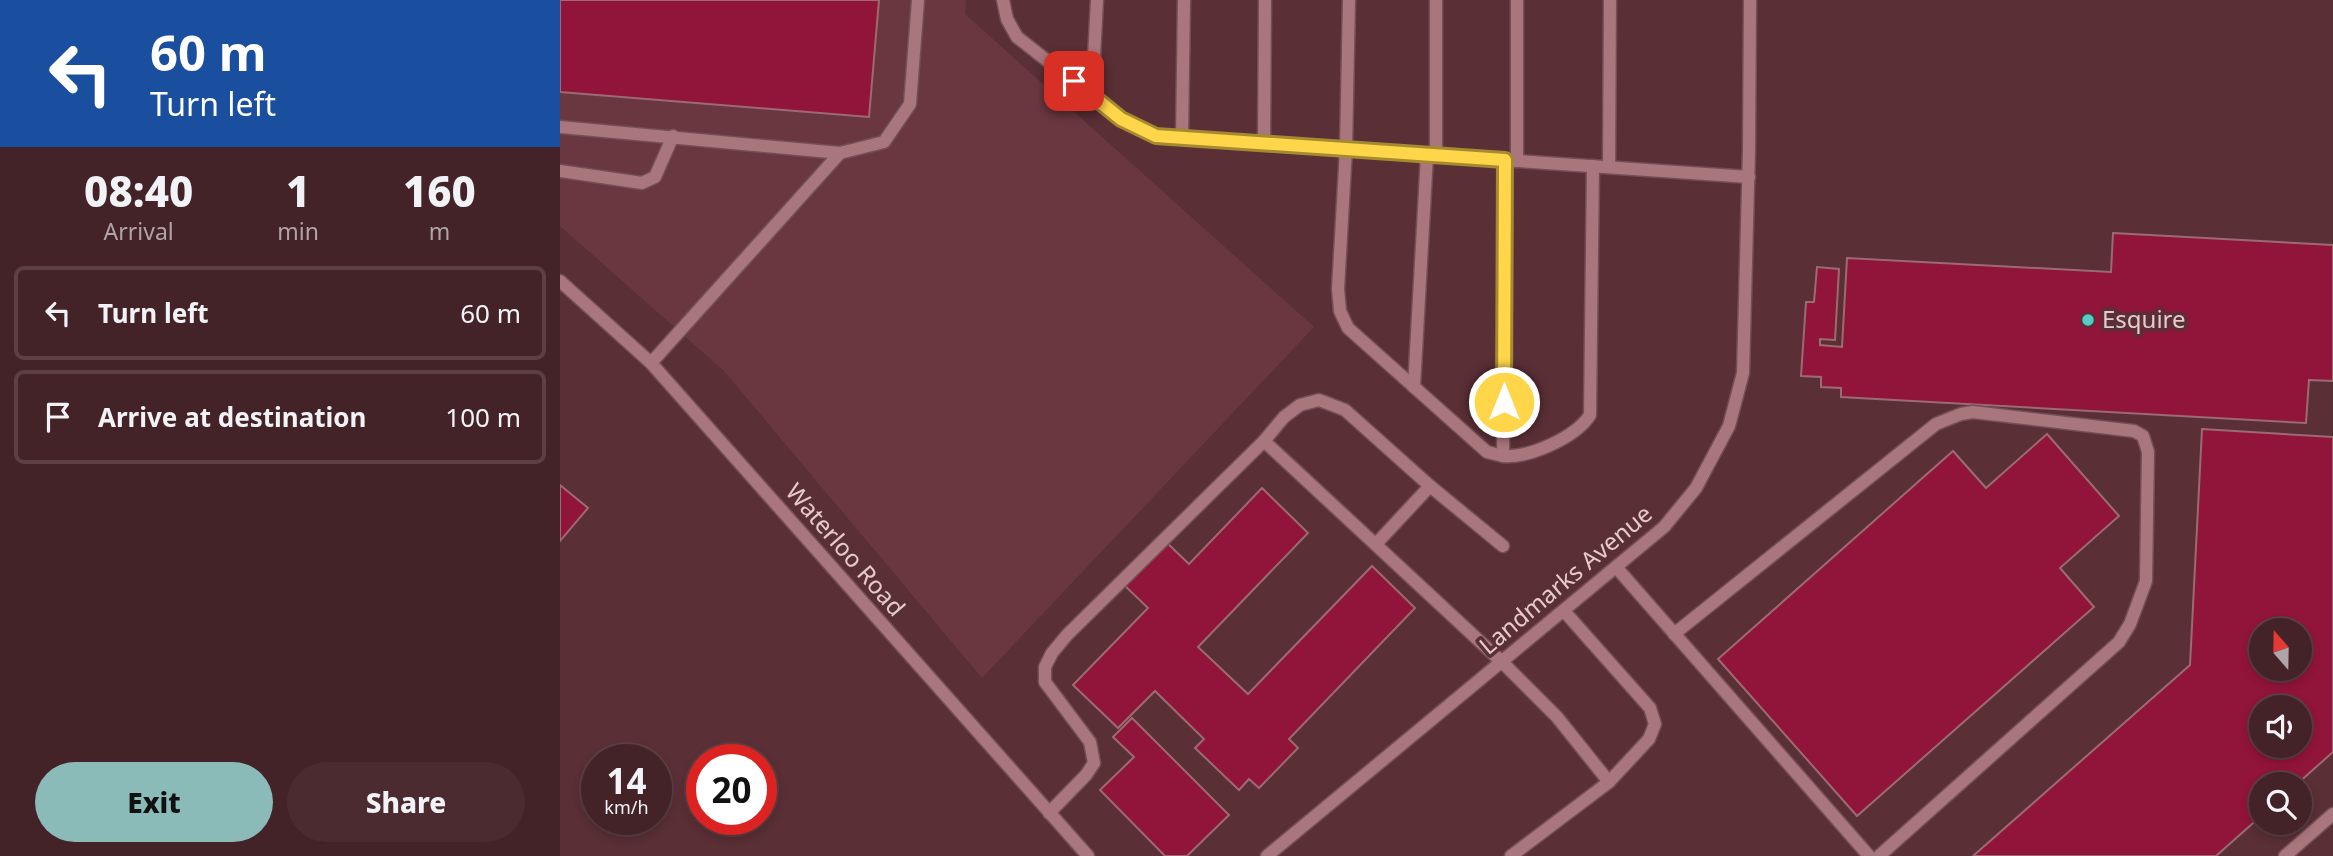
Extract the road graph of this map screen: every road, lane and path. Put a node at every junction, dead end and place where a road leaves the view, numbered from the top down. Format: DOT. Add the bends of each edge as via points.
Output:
graph roads {
  1 [pos="918,0"];
  2 [pos="1003,0"];
  3 [pos="1097,0"];
  4 [pos="1184,0"];
  5 [pos="1265,0"];
  6 [pos="1349,0"];
  7 [pos="1436,0"];
  8 [pos="1517,0"];
  9 [pos="1610,0"];
  10 [pos="1750,0"];
  11 [pos="1093,96"];
  12 [pos="560,127"];
  13 [pos="673,136"];
  14 [pos="1182,138"];
  15 [pos="1264,144"];
  16 [pos="1346,149"];
  17 [pos="840,153"];
  18 [pos="1432,155"];
  19 [pos="1511,161"];
  20 [pos="1593,166"];
  21 [pos="1609,167"];
  22 [pos="560,171"];
  23 [pos="1749,177"];
  24 [pos="560,281"];
  25 [pos="652,363"];
  26 [pos="1414,387"];
  27 [pos="1264,441"];
  28 [pos="1503,456"];
  29 [pos="1430,486"];
  30 [pos="1376,544"];
  31 [pos="1503,546"];
  32 [pos="1616,567"];
  33 [pos="1564,611"];
  34 [pos="1674,634"];
  35 [pos="1502,662"];
  36 [pos="1609,782"];
  37 [pos="1049,813"];
  38 [pos="2333,814"];
  39 [pos="1088,856"];
  40 [pos="1267,856"];
  41 [pos="1511,856"];
  42 [pos="1869,856"];
  43 [pos="1879,856"];
  44 [pos="2285,856"];
  1 -- 17 [label="street" via="910,104 884,142"];
  2 -- 11 [label="street" via="1017,37"];
  3 -- 11 [label="street"];
  4 -- 14 [label="street"];
  5 -- 15 [label="street"];
  6 -- 16 [label="street"];
  7 -- 18 [label="street"];
  8 -- 19 [label="street"];
  9 -- 21 [label="street"];
  10 -- 23 [label="street, Landmarks Avenue"];
  11 -- 14 [label="street" via="1137,128 1156,136"];
  12 -- 13 [label="street"];
  13 -- 17 [label="street"];
  13 -- 22 [label="street" via="655,177 642,183"];
  14 -- 15 [label="street"];
  15 -- 16 [label="street"];
  16 -- 18 [label="street"];
  16 -- 26 [label="street" via="1340,311 1348,328"];
  17 -- 25 [label="street"];
  18 -- 19 [label="street"];
  18 -- 26 [label="street"];
  19 -- 20 [label="street"];
  19 -- 28 [label="street"];
  20 -- 21 [label="street"];
  20 -- 28 [label="street" via="1590,415 1566,438 1520,455"];
  21 -- 23 [label="street"];
  23 -- 32 [label="street, Landmarks Avenue" via="1743,373 1729,426 1696,488 1664,527"];
  24 -- 25 [label="street, Waterloo Road"];
  25 -- 37 [label="street, Waterloo Road"];
  26 -- 28 [label="street" via="1487,452"];
  27 -- 29 [label="street" via="1300,405 1319,400 1345,410"];
  27 -- 30 [label="street"];
  27 -- 37 [label="street" via="1052,653 1045,667 1045,682 1090,742 1094,763"];
  29 -- 30 [label="street"];
  29 -- 31 [label="street"];
  30 -- 35 [label="street"];
  32 -- 33 [label="street, Landmarks Avenue"];
  32 -- 34 [label="street"];
  33 -- 35 [label="street, Landmarks Avenue"];
  33 -- 36 [label="street" via="1650,708 1654,724 1649,739"];
  34 -- 42 [label="street"];
  34 -- 43 [label="street" via="1936,424 1973,412 2134,431 2143,436 2148,452 2146,581 2119,642"];
  35 -- 36 [label="street" via="1557,718"];
  35 -- 40 [label="street, Landmarks Avenue"];
  36 -- 41 [label="street"];
  37 -- 39 [label="street, Waterloo Road"];
  38 -- 44 [label="street"];
}
